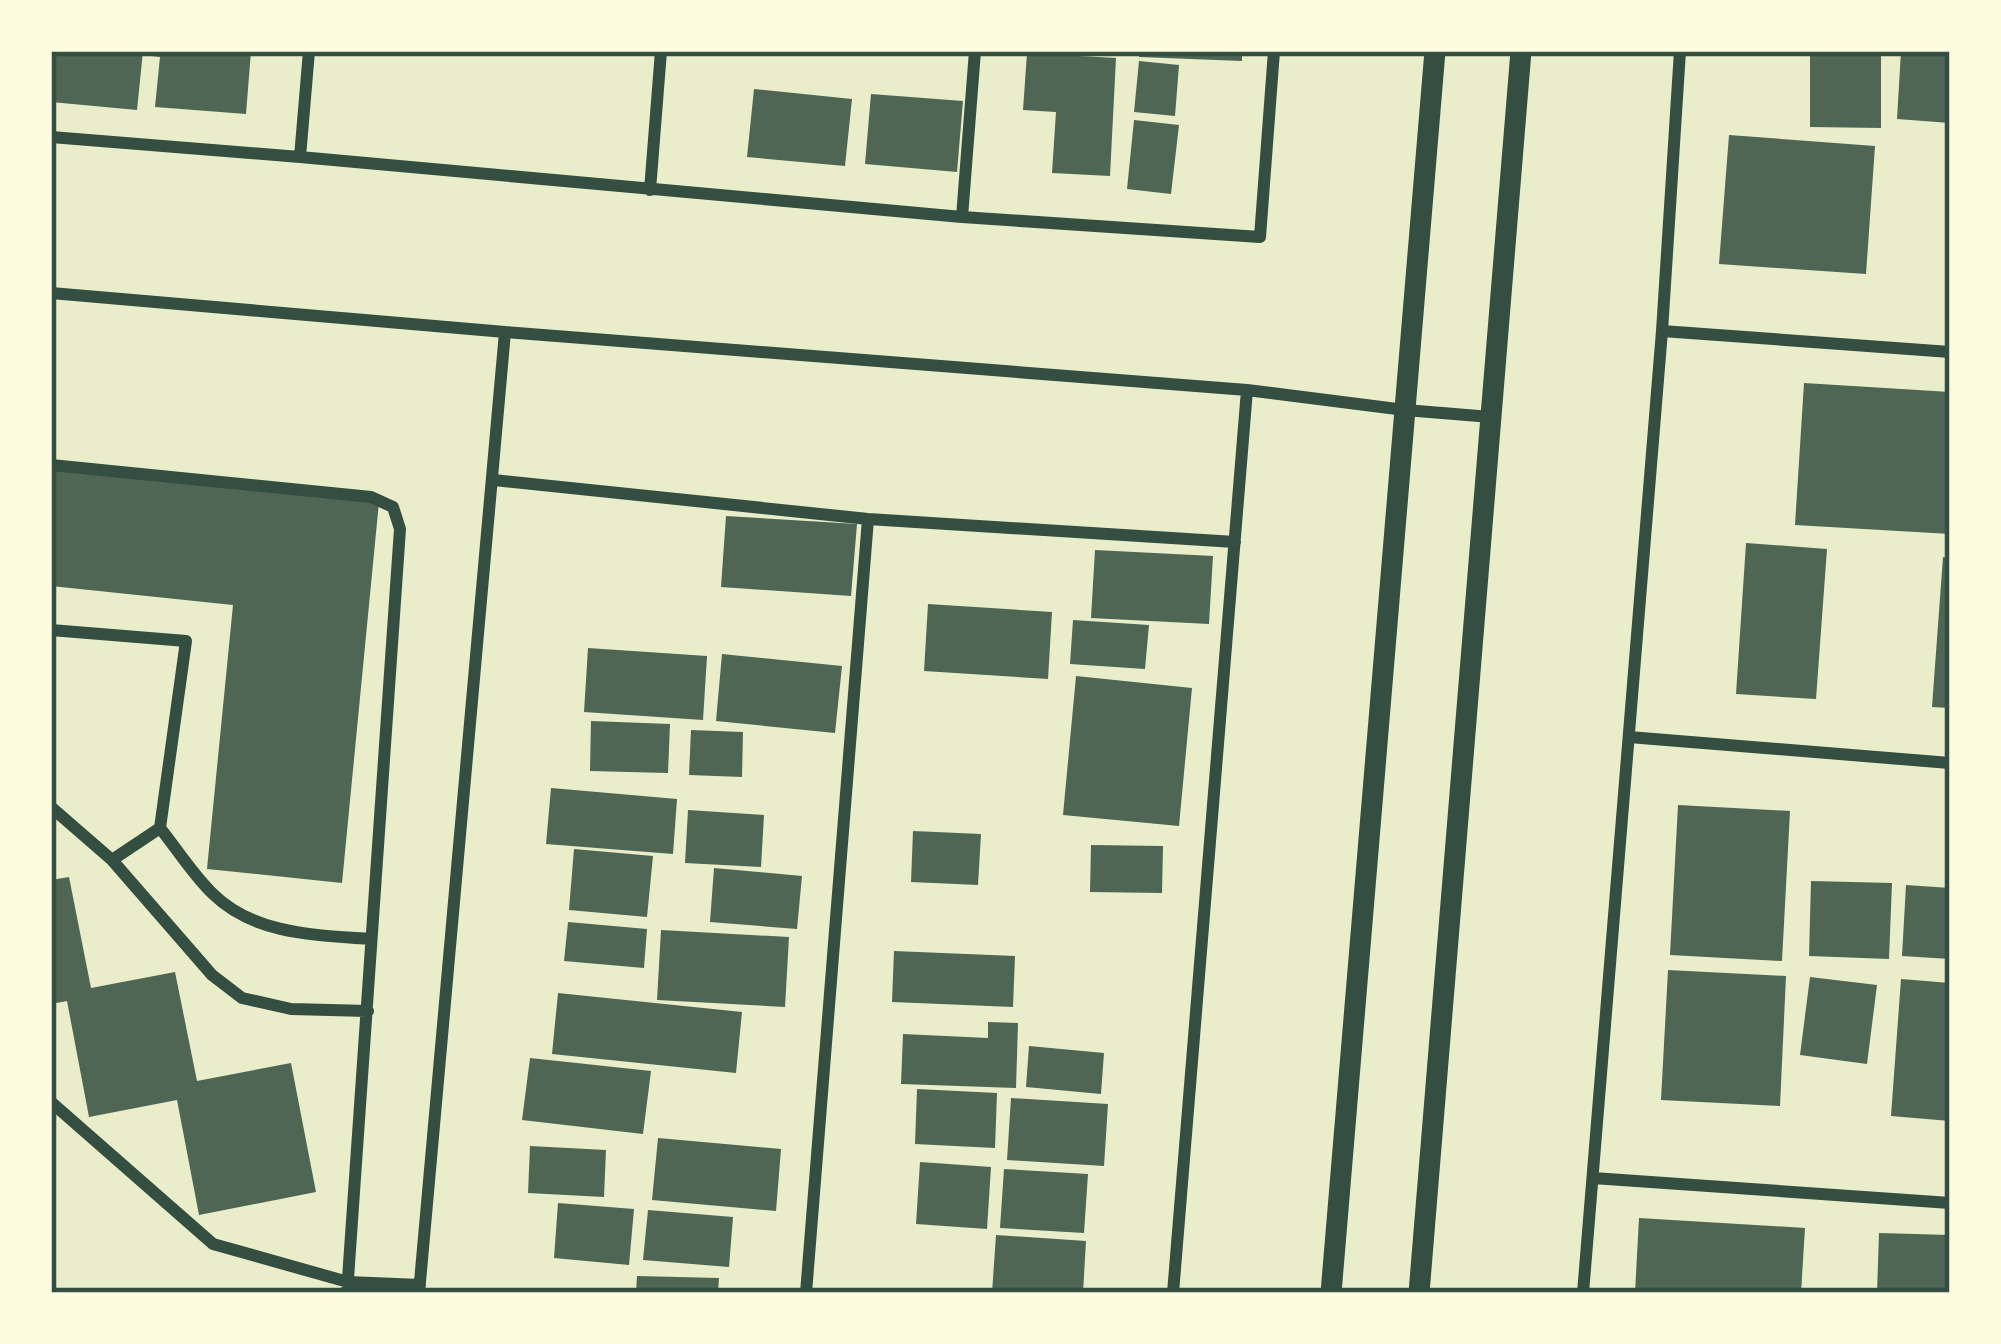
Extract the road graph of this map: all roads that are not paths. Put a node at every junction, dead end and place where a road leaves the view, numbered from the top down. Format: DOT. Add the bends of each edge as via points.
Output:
graph roads {
  1 [pos="309,51"];
  2 [pos="661,51"];
  3 [pos="975,51"];
  4 [pos="1274,51"];
  5 [pos="1435,51"];
  6 [pos="1521,51"];
  7 [pos="1680,51"];
  8 [pos="51,137"];
  9 [pos="300,157"];
  10 [pos="650,190"];
  11 [pos="962,217"];
  12 [pos="51,292"];
  13 [pos="1662,331"];
  14 [pos="505,332"];
  15 [pos="1950,352"];
  16 [pos="1247,390"];
  17 [pos="1405,410"];
  18 [pos="1491,416"];
  19 [pos="51,466"];
  20 [pos="494,480"];
  21 [pos="868,519"];
  22 [pos="1235,542"];
  23 [pos="51,630"];
  24 [pos="1629,737"];
  25 [pos="1950,763"];
  26 [pos="51,807"];
  27 [pos="160,828"];
  28 [pos="112,860"];
  29 [pos="371,939"];
  30 [pos="368,1011"];
  31 [pos="51,1102"];
  32 [pos="1593,1178"];
  33 [pos="1950,1203"];
  34 [pos="347,1288"];
  35 [pos="419,1289"];
  36 [pos="806,1293"];
  37 [pos="1174,1293"];
  38 [pos="1331,1293"];
  39 [pos="1419,1293"];
  40 [pos="1583,1293"];
  1 -- 9 [label="street"];
  2 -- 10 [label="street"];
  3 -- 11 [label="street"];
  4 -- 11 [label="street" via="1260,237"];
  5 -- 17 [label="street"];
  6 -- 18 [label="street"];
  7 -- 13 [label="street"];
  8 -- 9 [label="street"];
  9 -- 10 [label="street"];
  10 -- 11 [label="street"];
  12 -- 14 [label="street"];
  13 -- 15 [label="street"];
  13 -- 24 [label="street"];
  14 -- 16 [label="street"];
  14 -- 20 [label="street"];
  16 -- 17 [label="street"];
  16 -- 22 [label="street"];
  17 -- 18 [label="street"];
  17 -- 38 [label="street"];
  18 -- 39 [label="street"];
  19 -- 29 [label="street" via="371,496 393,507 400,529"];
  20 -- 21 [label="street"];
  20 -- 35 [label="street"];
  21 -- 22 [label="street"];
  21 -- 36 [label="street"];
  22 -- 37 [label="street"];
  23 -- 27 [label="street" via="186,641"];
  24 -- 25 [label="street"];
  24 -- 32 [label="street"];
  26 -- 28 [label="street"];
  27 -- 28 [label="street"];
  27 -- 29 [label="street" via="214,896 260,925"];
  28 -- 30 [label="street" via="212,975 242,998"];
  29 -- 30 [label="street"];
  30 -- 34 [label="street"];
  31 -- 34 [label="street" via="213,1244"];
  32 -- 33 [label="street"];
  32 -- 40 [label="street"];
  34 -- 35 [label="street"];
}
